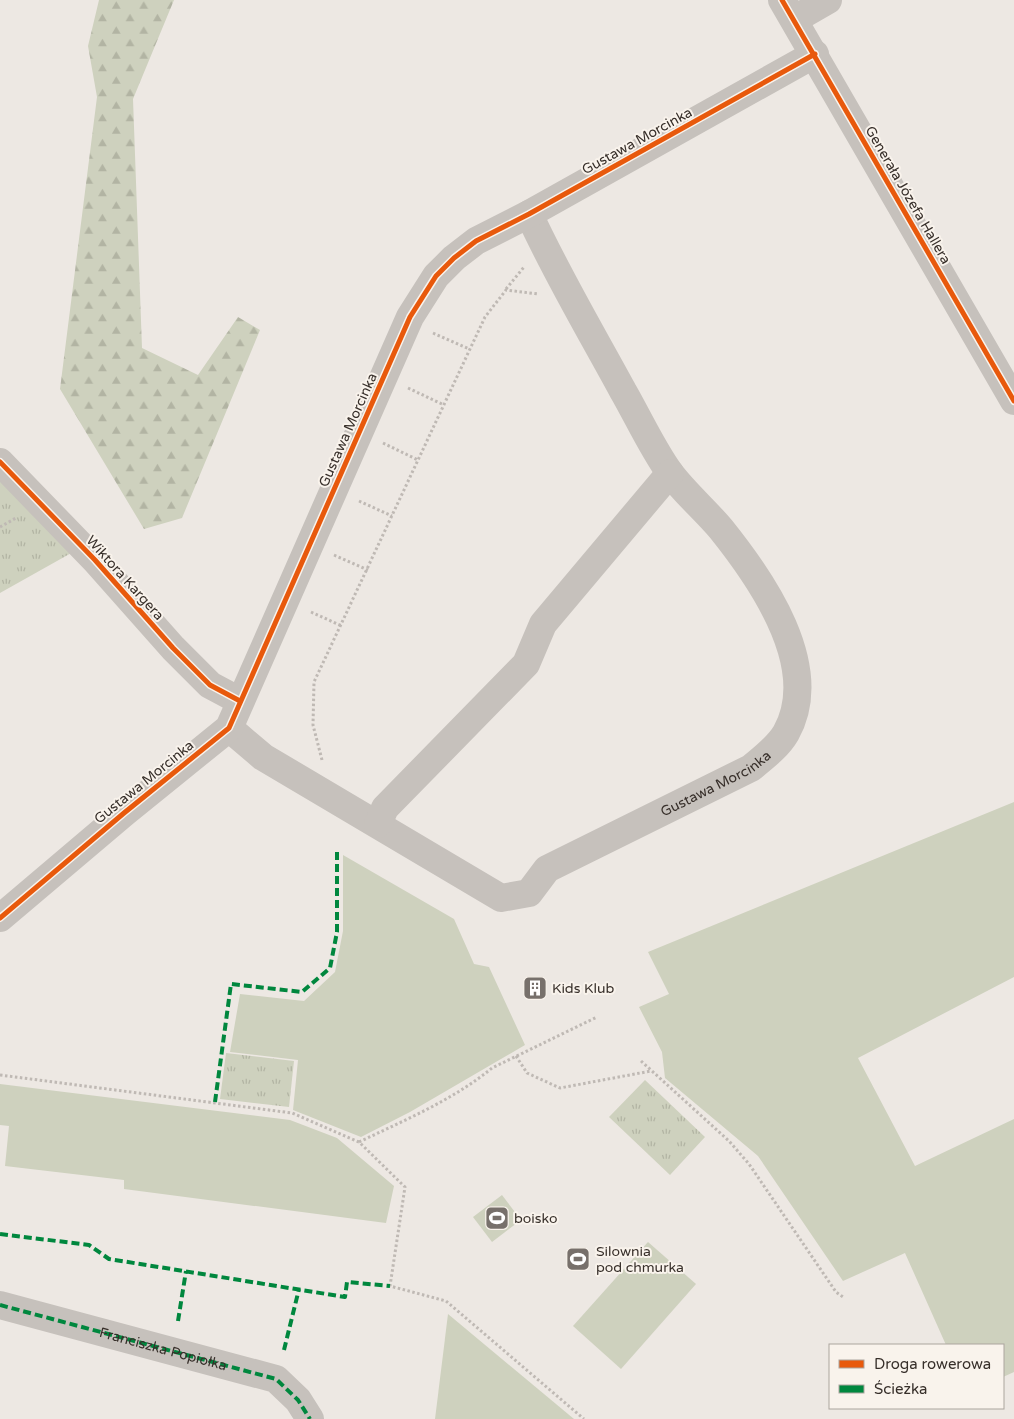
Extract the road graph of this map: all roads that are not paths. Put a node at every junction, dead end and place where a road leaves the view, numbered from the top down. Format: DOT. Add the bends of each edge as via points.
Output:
graph roads {
  1 [pos="828,0"];
  2 [pos="788,10"];
  3 [pos="815,54"];
  4 [pos="529,214"];
  5 [pos="1004,362"];
  6 [pos="1014,401"];
  7 [pos="0,462"];
  8 [pos="670,472"];
  9 [pos="240,701"];
  10 [pos="229,728"];
  11 [pos="378,824"];
  12 [pos="3,909"];
  13 [pos="0,1305"];
  14 [pos="310,1419"];
  1 -- 2 [label="street"];
  2 -- 3 [label="street, Generała Józefa Hallera"];
  3 -- 4 [label="street, Gustawa Morcinka"];
  3 -- 5 [label="street, Generała Józefa Hallera"];
  4 -- 8 [label="street, Gustawa Morcinka" via="567,291"];
  4 -- 9 [label="street, Gustawa Morcinka" via="476,241 454,258 422,296"];
  5 -- 6 [label="street, Generała Józefa Hallera"];
  7 -- 9 [label="street, Wiktora Kargera" via="210,685"];
  8 -- 11 [label="street" via="544,624 526,664 385,808"];
  8 -- 11 [label="street, Gustawa Morcinka" via="721,529 774,605 787,632 796,690 794,714 785,734 751,768 548,868 529,894 501,898"];
  9 -- 10 [label="street, Gustawa Morcinka"];
  10 -- 11 [label="street, Gustawa Morcinka" via="263,757"];
  10 -- 12 [label="street, Gustawa Morcinka"];
  13 -- 14 [label="street, Franciszka Popiołka" via="276,1379 298,1400"];
}
